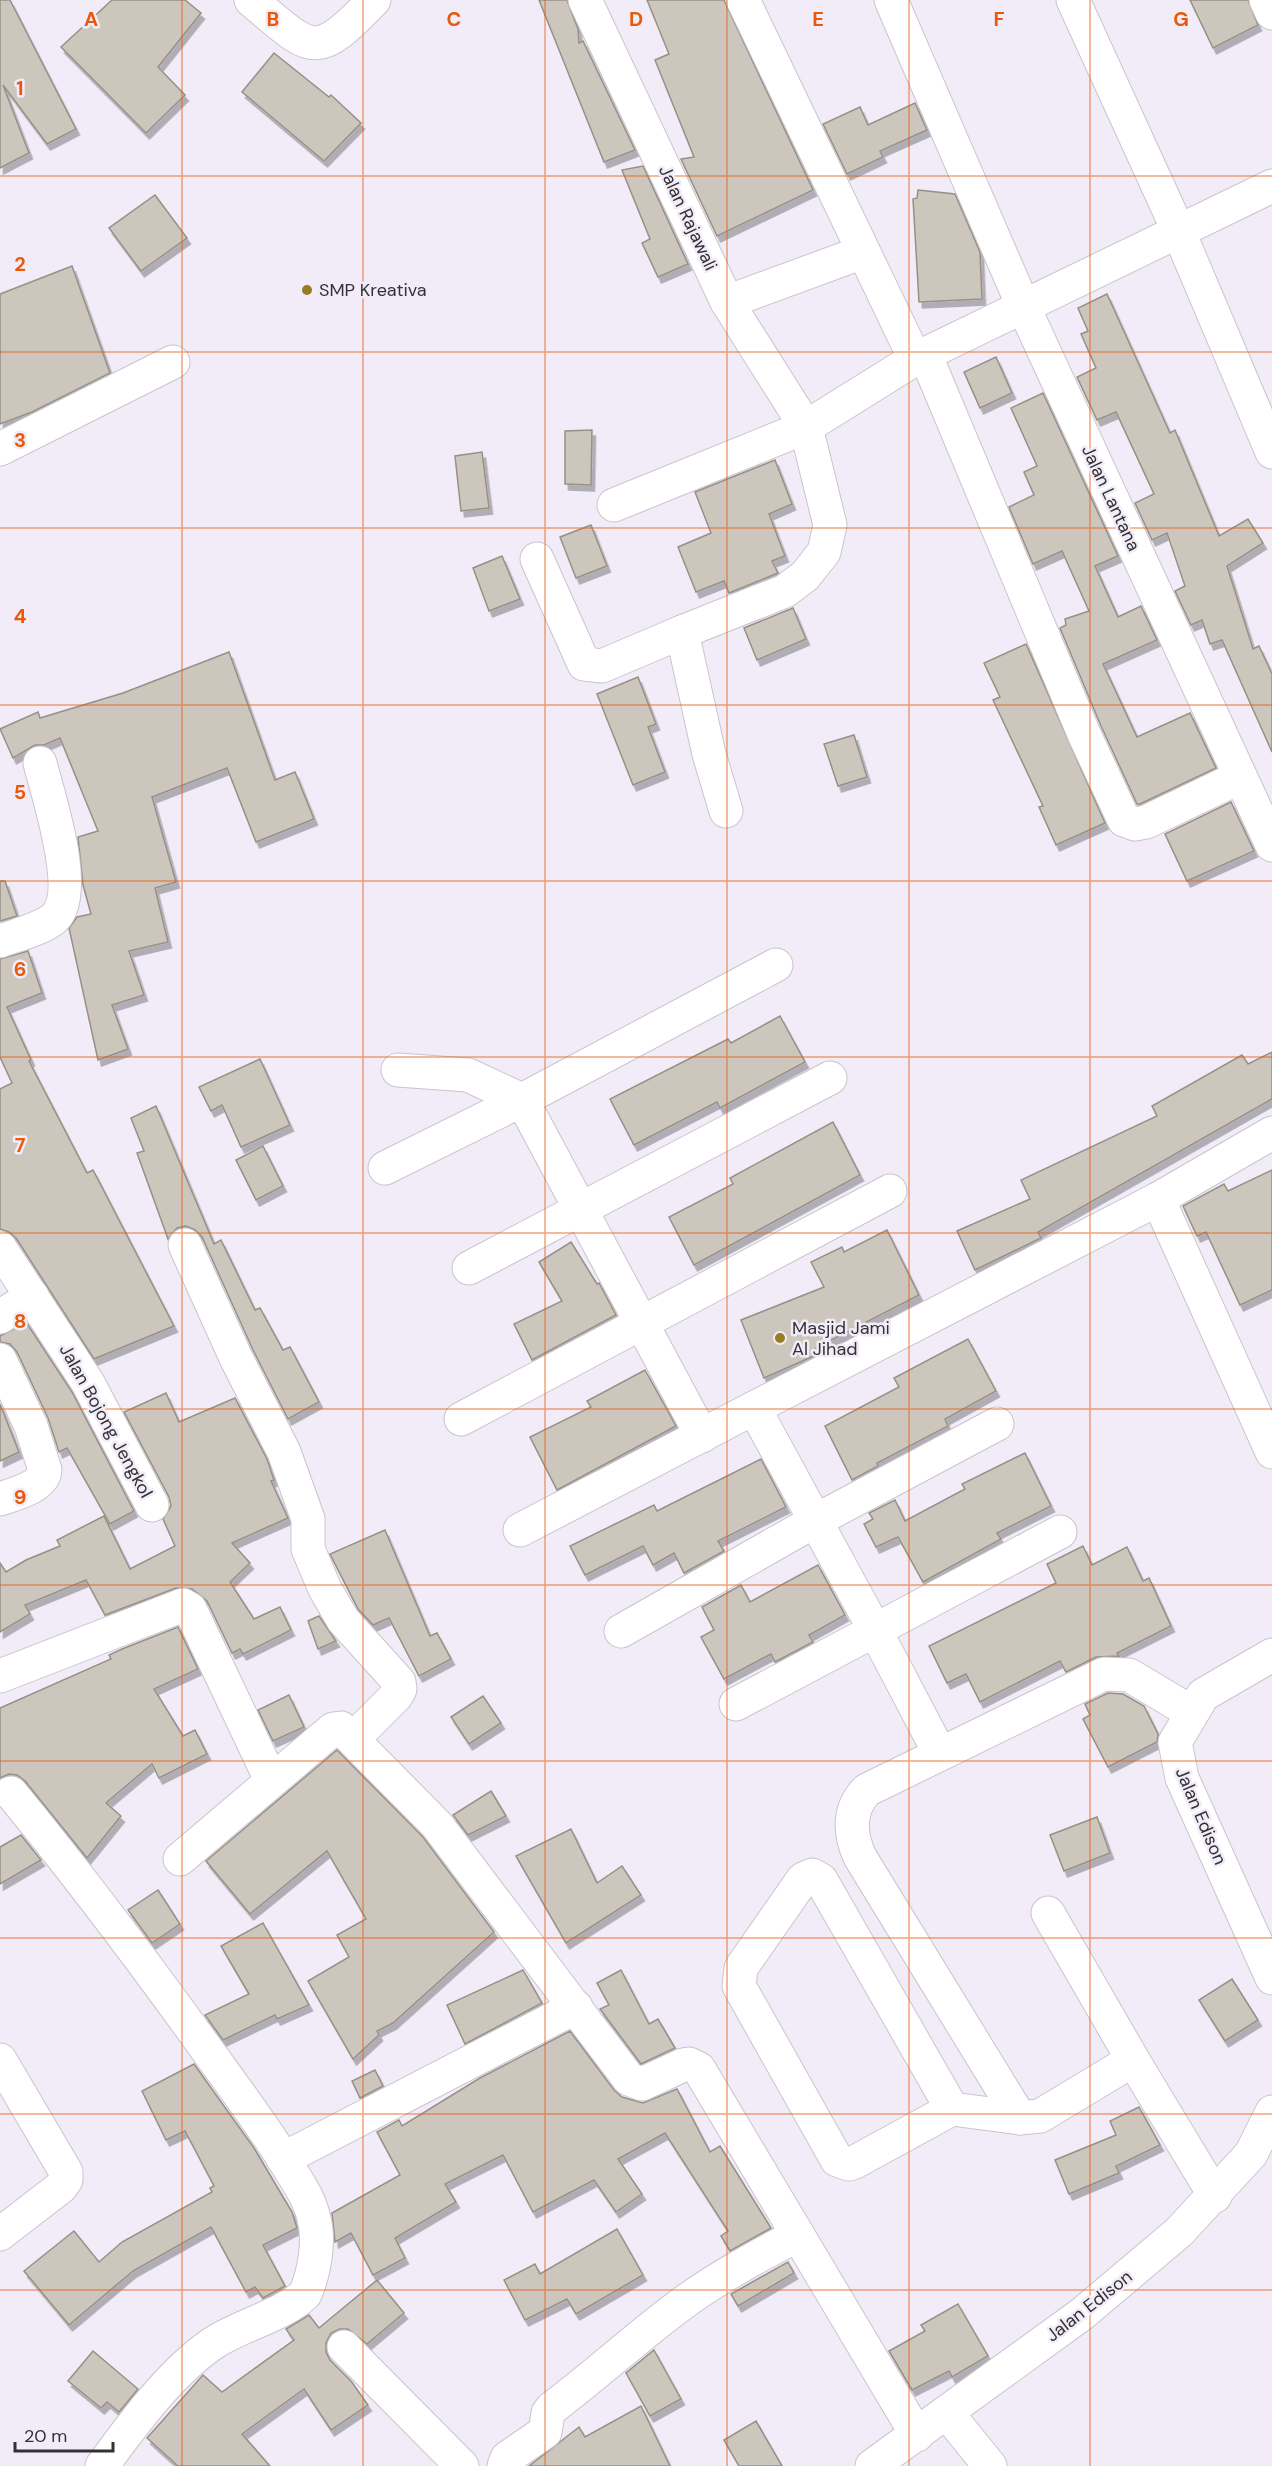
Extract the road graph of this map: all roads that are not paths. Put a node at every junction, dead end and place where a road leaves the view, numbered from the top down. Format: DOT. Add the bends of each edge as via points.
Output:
graph roads {
  1 [pos="251,0"];
  2 [pos="374,0"];
  3 [pos="585,0"];
  4 [pos="743,0"];
  5 [pos="891,0"];
  6 [pos="1073,0"];
  7 [pos="1266,0"];
  8 [pos="1272,13"];
  9 [pos="1272,186"];
  10 [pos="1178,230"];
  11 [pos="863,252"];
  12 [pos="727,302"];
  13 [pos="1024,308"];
  14 [pos="920,357"];
  15 [pos="173,362"];
  16 [pos="806,427"];
  17 [pos="0,449"];
  18 [pos="1272,452"];
  19 [pos="614,505"];
  20 [pos="537,559"];
  21 [pos="682,632"];
  22 [pos="40,763"];
  23 [pos="1240,777"];
  24 [pos="726,811"];
  25 [pos="1272,845"];
  26 [pos="0,941"];
  27 [pos="776,965"];
  28 [pos="398,1070"];
  29 [pos="830,1078"];
  30 [pos="522,1100"];
  31 [pos="1272,1133"];
  32 [pos="385,1168"];
  33 [pos="890,1191"];
  34 [pos="1158,1199"];
  35 [pos="580,1208"];
  36 [pos="185,1245"];
  37 [pos="0,1248"];
  38 [pos="470,1268"];
  39 [pos="32,1296"];
  40 [pos="0,1317"];
  41 [pos="642,1324"];
  42 [pos="0,1360"];
  43 [pos="754,1408"];
  44 [pos="461,1419"];
  45 [pos="998,1424"];
  46 [pos="702,1436"];
  47 [pos="1272,1452"];
  48 [pos="0,1499"];
  49 [pos="152,1505"];
  50 [pos="815,1521"];
  51 [pos="520,1530"];
  52 [pos="1060,1532"];
  53 [pos="621,1631"];
  54 [pos="876,1632"];
  55 [pos="1272,1655"];
  56 [pos="0,1676"];
  57 [pos="736,1704"];
  58 [pos="1191,1712"];
  59 [pos="352,1739"];
  60 [pos="939,1752"];
  61 [pos="271,1780"];
  62 [pos="11,1793"];
  63 [pos="180,1859"];
  64 [pos="1048,1912"];
  65 [pos="1272,1978"];
  66 [pos="576,2007"];
  67 [pos="0,2060"];
  68 [pos="1133,2060"];
  69 [pos="952,2109"];
  70 [pos="1272,2112"];
  71 [pos="1020,2118"];
  72 [pos="284,2159"];
  73 [pos="1215,2196"];
  74 [pos="0,2234"];
  75 [pos="798,2235"];
  76 [pos="344,2347"];
  77 [pos="947,2413"];
  78 [pos="917,2435"];
  79 [pos="102,2466"];
  80 [pos="462,2466"];
  81 [pos="504,2466"];
  82 [pos="872,2466"];
  83 [pos="990,2466"];
  1 -- 2 [label="street" via="299,40 311,44 336,37"];
  3 -- 12 [label="street, Jalan Rajawali"];
  4 -- 11 [label="street"];
  5 -- 13 [label="street, Jalan Lantana"];
  6 -- 10 [label="street"];
  7 -- 8 [label="street"];
  9 -- 10 [label="street"];
  10 -- 13 [label="street"];
  10 -- 18 [label="street"];
  11 -- 12 [label="street"];
  11 -- 14 [label="street"];
  12 -- 16 [label="street, Jalan Rajawali"];
  13 -- 14 [label="street"];
  13 -- 23 [label="street, Jalan Lantana"];
  14 -- 16 [label="street"];
  14 -- 23 [label="street" via="1124,820 1146,822"];
  15 -- 17 [label="street"];
  16 -- 19 [label="street"];
  16 -- 21 [label="street, Jalan Rajawali" via="830,525 824,552 805,576 785,591"];
  20 -- 21 [label="street, Jalan Rajawali" via="584,664 602,666"];
  21 -- 24 [label="street"];
  22 -- 26 [label="street" via="61,849 64,898 52,921"];
  23 -- 25 [label="street, Jalan Lantana"];
  27 -- 30 [label="street"];
  28 -- 30 [label="street" via="468,1075"];
  29 -- 35 [label="street"];
  30 -- 32 [label="street"];
  30 -- 35 [label="street"];
  31 -- 34 [label="street"];
  33 -- 41 [label="street"];
  34 -- 43 [label="street"];
  34 -- 47 [label="street"];
  35 -- 38 [label="street"];
  35 -- 41 [label="street"];
  36 -- 59 [label="street" via="284,1452 308,1519 308,1549 325,1589 343,1620 399,1682 396,1696"];
  37 -- 39 [label="street, Jalan Bojong Jengkol"];
  39 -- 40 [label="street"];
  39 -- 49 [label="street, Jalan Bojong Jengkol" via="88,1383"];
  41 -- 44 [label="street"];
  41 -- 46 [label="street"];
  42 -- 48 [label="street" via="31,1426 45,1470 39,1482"];
  43 -- 46 [label="street"];
  43 -- 50 [label="street"];
  45 -- 50 [label="street"];
  46 -- 51 [label="street"];
  50 -- 53 [label="street"];
  50 -- 54 [label="street"];
  52 -- 54 [label="street"];
  54 -- 57 [label="street"];
  54 -- 60 [label="street"];
  55 -- 58 [label="street, Jalan Edison" via="1203,1695"];
  56 -- 61 [label="street" via="183,1605 190,1609"];
  58 -- 60 [label="street" via="1129,1675 1104,1674"];
  58 -- 65 [label="street, Jalan Edison" via="1175,1742 1182,1778"];
  59 -- 61 [label="street" via="341,1728 333,1729"];
  59 -- 66 [label="street" via="437,1825"];
  60 -- 71 [label="street" via="867,1790 853,1809 852,1834 860,1857"];
  61 -- 63 [label="street"];
  62 -- 72 [label="street" via="176,2003"];
  64 -- 68 [label="street"];
  66 -- 72 [label="street"];
  66 -- 75 [label="street" via="635,2083 642,2084 683,2065 699,2069"];
  67 -- 74 [label="street" via="66,2172 66,2180"];
  68 -- 71 [label="street" via="1055,2109 1041,2116"];
  68 -- 73 [label="street"];
  69 -- 69 [label="street" via="855,2162 837,2160 738,1986 741,1968 802,1879 812,1875 821,1880"];
  69 -- 71 [label="street"];
  70 -- 73 [label="street, Jalan Edison" via="1251,2154"];
  72 -- 79 [label="street" via="315,2220 311,2280 305,2294 198,2354 128,2430"];
  73 -- 77 [label="street, Jalan Edison" via="1179,2232 1082,2314"];
  75 -- 78 [label="street"];
  75 -- 81 [label="street" via="740,2266 648,2330 552,2408 545,2432 507,2458"];
  76 -- 80 [label="street"];
  77 -- 78 [label="street, Jalan Edison"];
  77 -- 83 [label="street"];
  78 -- 82 [label="street, Jalan Edison"];
}
